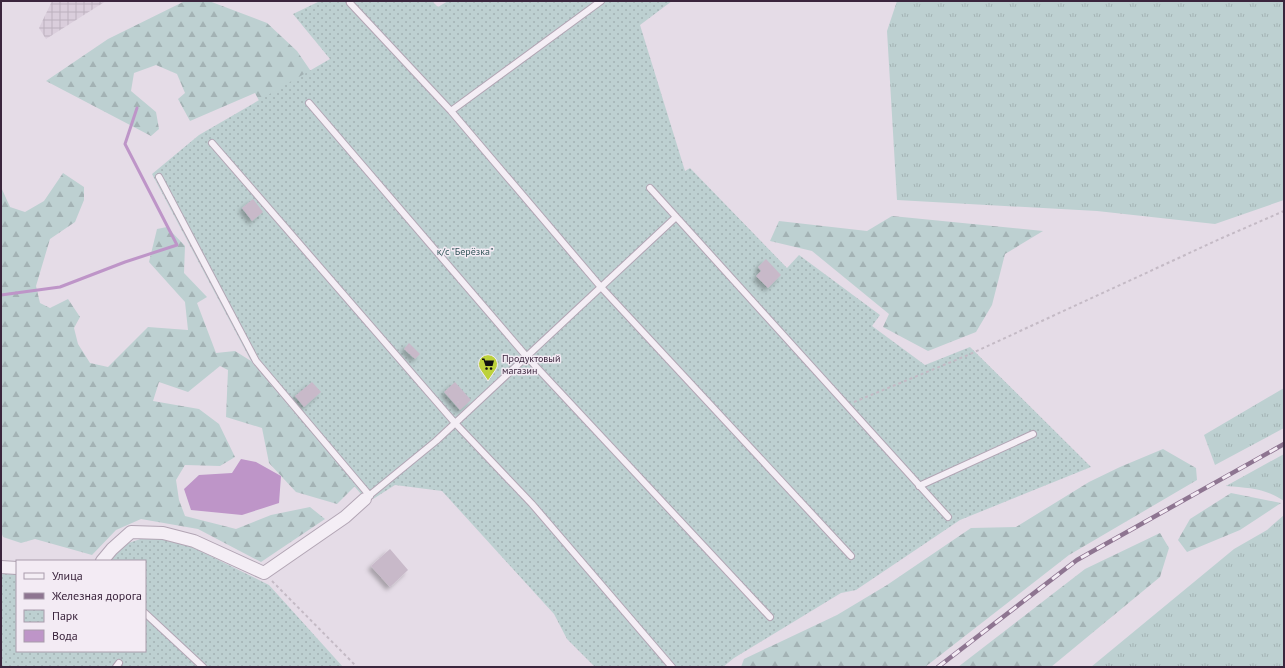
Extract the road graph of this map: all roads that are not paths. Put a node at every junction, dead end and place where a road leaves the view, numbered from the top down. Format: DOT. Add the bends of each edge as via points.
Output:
graph roads {
  1 [pos="601,1"];
  2 [pos="350,3"];
  3 [pos="309,103"];
  4 [pos="451,111"];
  5 [pos="212,143"];
  6 [pos="159,177"];
  7 [pos="650,188"];
  8 [pos="676,217"];
  9 [pos="600,286"];
  10 [pos="527,357"];
  11 [pos="455,423"];
  12 [pos="1033,434"];
  13 [pos="919,486"];
  14 [pos="368,497"];
  15 [pos="948,517"];
  16 [pos="851,556"];
  17 [pos="103,560"];
  18 [pos="1,567"];
  19 [pos="16,568"];
  20 [pos="146,614"];
  21 [pos="770,617"];
  22 [pos="202,667"];
  23 [pos="672,667"];
  1 -- 4 [label="lane"];
  2 -- 4 [label="lane"];
  3 -- 10 [label="lane"];
  4 -- 9 [label="lane"];
  5 -- 11 [label="lane"];
  6 -- 14 [label="lane" via="256,361"];
  7 -- 8 [label="lane"];
  8 -- 9 [label="lane"];
  8 -- 13 [label="lane"];
  9 -- 10 [label="lane"];
  9 -- 16 [label="lane"];
  10 -- 11 [label="lane"];
  10 -- 21 [label="lane"];
  11 -- 14 [label="lane"];
  11 -- 23 [label="lane" via="532,504"];
  12 -- 13 [label="lane"];
  13 -- 15 [label="lane"];
  14 -- 17 [label="street" via="345,517 264,573 194,541 163,532 131,532 112,548"];
  18 -- 19 [label="street"];
  20 -- 22 [label="lane"];
}
